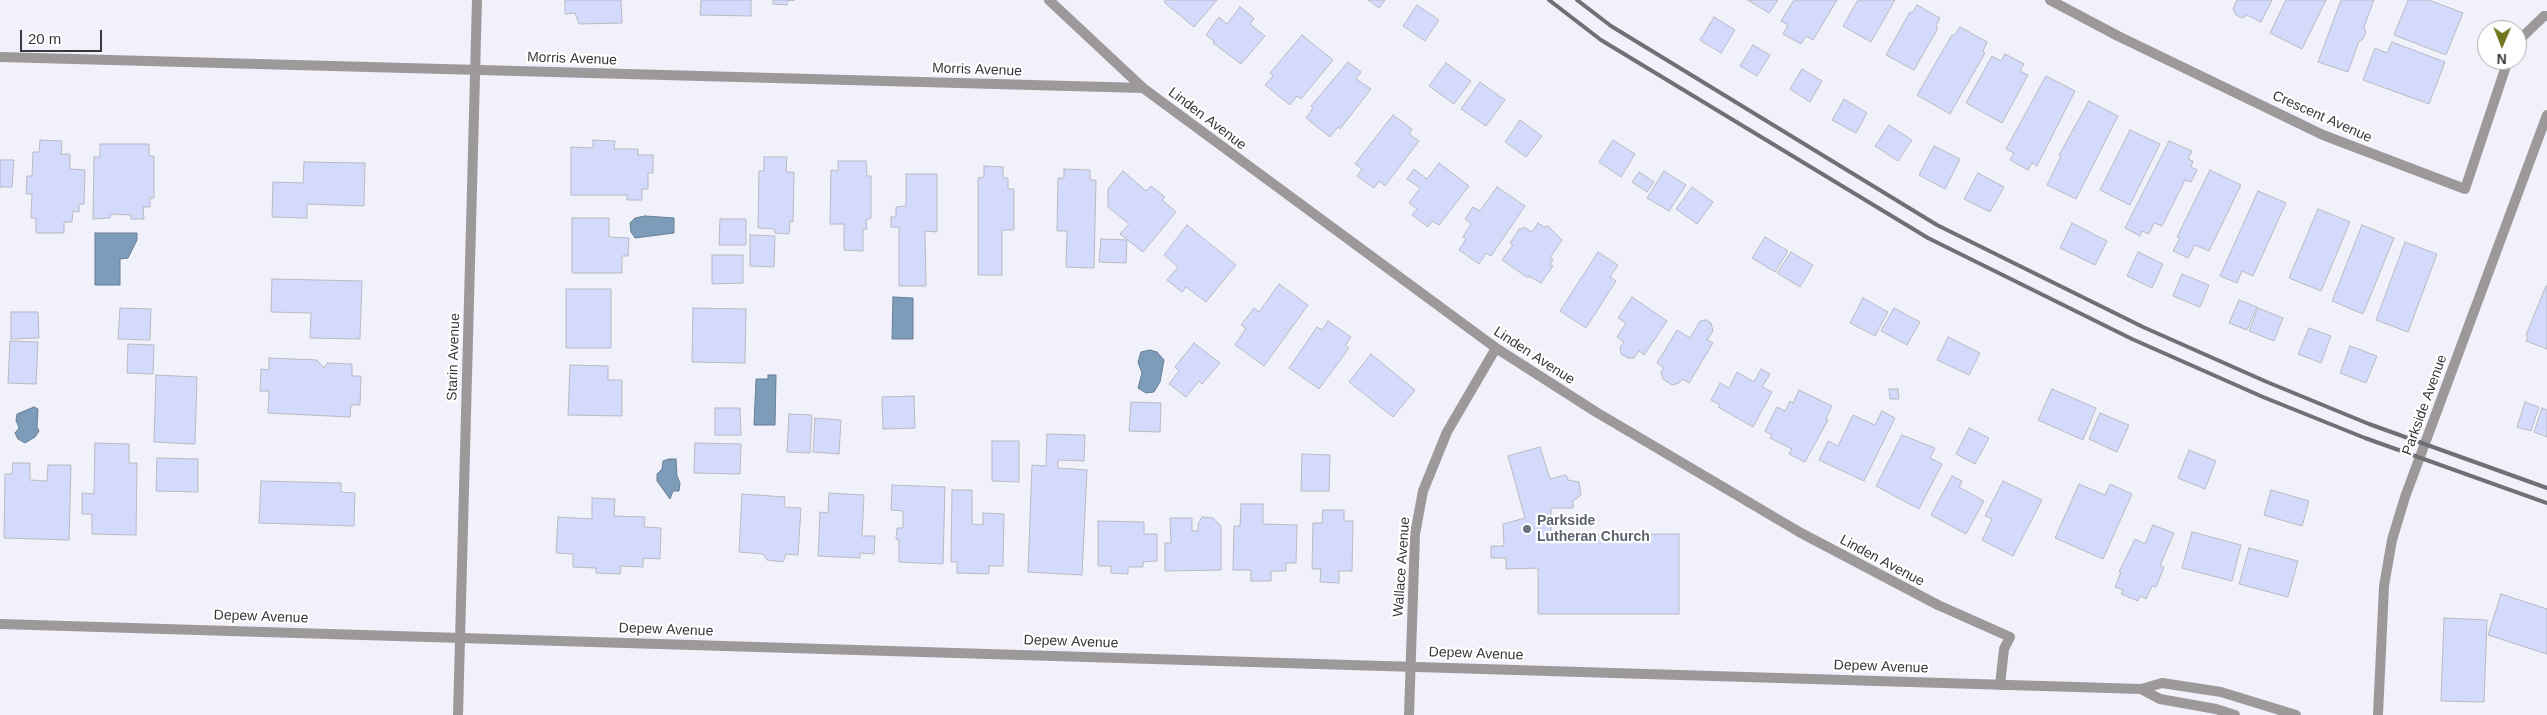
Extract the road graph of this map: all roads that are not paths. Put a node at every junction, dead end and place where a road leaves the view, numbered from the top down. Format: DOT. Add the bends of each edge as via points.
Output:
graph roads {
  1 [pos="477,0"];
  2 [pos="1049,0"];
  3 [pos="2050,0"];
  4 [pos="2547,16"];
  5 [pos="2527,32"];
  6 [pos="0,57"];
  7 [pos="475,70"];
  8 [pos="2505,70"];
  9 [pos="1143,88"];
  10 [pos="2547,115"];
  11 [pos="1496,348"];
  12 [pos="0,624"];
  13 [pos="460,637"];
  14 [pos="1410,666"];
  15 [pos="2000,685"];
  16 [pos="2141,689"];
  17 [pos="458,715"];
  18 [pos="1409,715"];
  19 [pos="2236,715"];
  20 [pos="2296,715"];
  21 [pos="2378,715"];
  1 -- 7 [label="street, Starin Avenue"];
  2 -- 9 [label="street, Linden Avenue"];
  3 -- 8 [label="street, Crescent Avenue" via="2323,135 2465,189"];
  4 -- 5 [label="street"];
  6 -- 7 [label="street, Morris Avenue"];
  7 -- 9 [label="street, Morris Avenue"];
  7 -- 13 [label="street, Starin Avenue"];
  9 -- 11 [label="street, Linden Avenue"];
  10 -- 21 [label="street, Parkside Avenue" via="2405,497 2392,540 2384,586"];
  11 -- 14 [label="street, Wallace Avenue" via="1451,424 1423,491 1415,534"];
  11 -- 15 [label="street, Linden Avenue" via="1596,412 1801,532 1938,606 2010,637 2004,648"];
  12 -- 13 [label="street, Depew Avenue"];
  13 -- 14 [label="street, Depew Avenue"];
  13 -- 17 [label="street, Starin Avenue"];
  14 -- 15 [label="street, Depew Avenue"];
  14 -- 18 [label="street, Wallace Avenue"];
  15 -- 16 [label="street, Depew Avenue"];
  16 -- 19 [label="street, Depew Avenue" via="2160,699"];
  16 -- 20 [label="street, Depew Avenue" via="2162,683 2221,692"];
}
